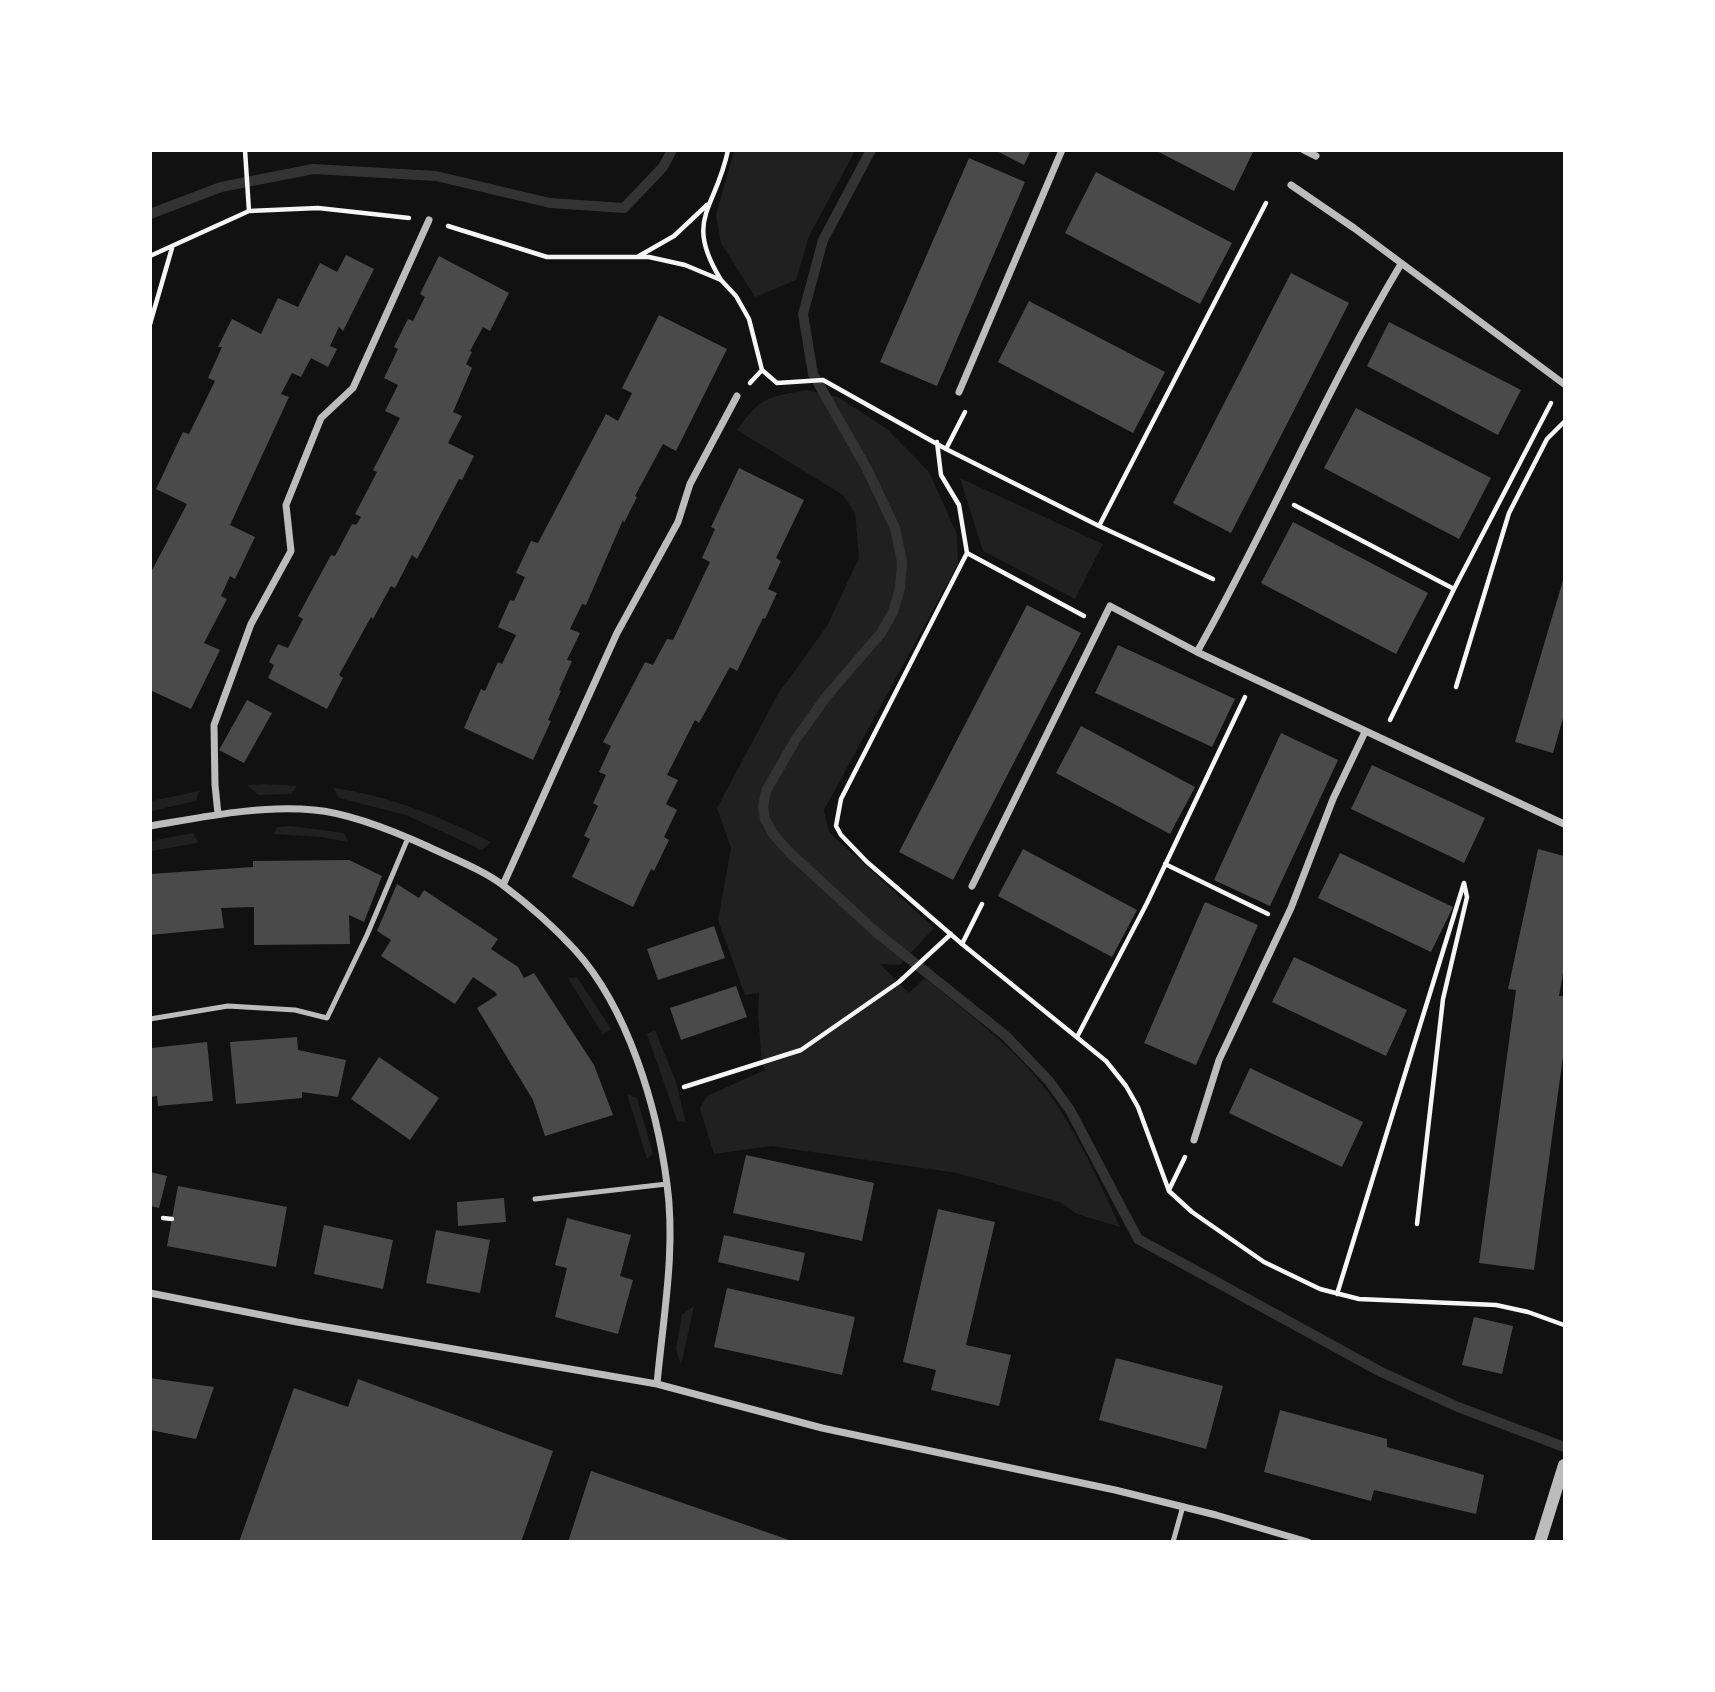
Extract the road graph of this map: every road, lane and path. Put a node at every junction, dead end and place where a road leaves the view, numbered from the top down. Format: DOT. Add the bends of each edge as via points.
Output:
graph roads {
  1 [pos="245,150"];
  2 [pos="728,150"];
  3 [pos="1062,150"];
  4 [pos="1304,150"];
  5 [pos="1316,156"];
  6 [pos="1292,185"];
  7 [pos="710,202"];
  8 [pos="1266,203"];
  9 [pos="249,211"];
  10 [pos="429,220"];
  11 [pos="172,248"];
  12 [pos="150,256"];
  13 [pos="638,257"];
  14 [pos="1401,264"];
  15 [pos="721,280"];
  16 [pos="150,324"];
  17 [pos="762,370"];
  18 [pos="1564,384"];
  19 [pos="959,392"];
  20 [pos="737,396"];
  21 [pos="1551,403"];
  22 [pos="1564,422"];
  23 [pos="937,442"];
  24 [pos="946,449"];
  25 [pos="1277,496"];
  26 [pos="1100,526"];
  27 [pos="967,552"];
  28 [pos="1233,589"];
  29 [pos="1454,589"];
  30 [pos="1100,624"];
  31 [pos="1198,652"];
  32 [pos="1456,687"];
  33 [pos="1247,693"];
  34 [pos="1365,732"];
  35 [pos="1381,739"];
  36 [pos="218,814"];
  37 [pos="1564,824"];
  38 [pos="150,826"];
  39 [pos="408,838"];
  40 [pos="1165,864"];
  41 [pos="503,884"];
  42 [pos="972,886"];
  43 [pos="1284,922"];
  44 [pos="951,934"];
  45 [pos="962,944"];
  46 [pos="150,1019"];
  47 [pos="1077,1037"];
  48 [pos="684,1087"];
  49 [pos="1194,1140"];
  50 [pos="667,1184"];
  51 [pos="1168,1191"];
  52 [pos="535,1199"];
  53 [pos="163,1218"];
  54 [pos="172,1219"];
  55 [pos="1418,1224"];
  56 [pos="150,1293"];
  57 [pos="1337,1294"];
  58 [pos="1564,1325"];
  59 [pos="657,1384"];
  60 [pos="1564,1465"];
  61 [pos="1183,1506"];
  62 [pos="1173,1542"];
  63 [pos="1308,1542"];
  64 [pos="1540,1542"];
  1 -- 9 [label="path"];
  2 -- 7 [label="path"];
  3 -- 19 [label="street"];
  4 -- 5 [label="street"];
  6 -- 14 [label="street"];
  7 -- 13 [label="path" via="674,236"];
  7 -- 15 [label="path" via="702,237"];
  8 -- 26 [label="path"];
  9 -- 10 [label="path" via="318,208"];
  9 -- 11 [label="path"];
  10 -- 13 [label="path" via="547,257"];
  10 -- 36 [label="street" via="353,388 321,418 286,505 291,551 251,624 214,725"];
  11 -- 12 [label="path"];
  11 -- 16 [label="path"];
  13 -- 15 [label="path" via="685,265"];
  14 -- 18 [label="street"];
  14 -- 25 [label="street"];
  15 -- 17 [label="path" via="749,319"];
  17 -- 20 [label="path"];
  17 -- 23 [label="path" via="777,383 823,380"];
  19 -- 24 [label="path" via="970,403"];
  20 -- 41 [label="street" via="690,484 678,522 617,633"];
  21 -- 29 [label="path"];
  22 -- 32 [label="path" via="1546,439 1510,513"];
  23 -- 24 [label="path"];
  23 -- 27 [label="path" via="941,475 959,505"];
  24 -- 26 [label="path"];
  25 -- 28 [label="street"];
  25 -- 29 [label="path"];
  26 -- 28 [label="path"];
  27 -- 30 [label="path"];
  27 -- 44 [label="path" via="850,779 836,826 867,862"];
  28 -- 31 [label="street"];
  29 -- 35 [label="path"];
  30 -- 31 [label="street" via="1111,606"];
  30 -- 42 [label="street"];
  31 -- 34 [label="street"];
  33 -- 40 [label="path"];
  34 -- 35 [label="street"];
  34 -- 43 [label="street"];
  35 -- 37 [label="street"];
  36 -- 38 [label="street"];
  36 -- 39 [label="street" via="315,810"];
  39 -- 41 [label="street"];
  39 -- 46 [label="lane" via="327,1018 295,1010 228,1006"];
  40 -- 43 [label="path"];
  40 -- 47 [label="path"];
  41 -- 50 [label="street" via="576,951 621,1019 658,1133"];
  42 -- 45 [label="path" via="987,895"];
  43 -- 49 [label="street" via="1219,1060"];
  44 -- 45 [label="path"];
  44 -- 48 [label="path" via="906,976 801,1050"];
  45 -- 47 [label="path"];
  47 -- 51 [label="path" via="1106,1061 1126,1086"];
  49 -- 51 [label="path"];
  50 -- 52 [label="lane"];
  50 -- 59 [label="street" via="669,1263"];
  51 -- 57 [label="path" via="1264,1262"];
  53 -- 54 [label="path"];
  55 -- 57 [label="path" via="1443,999 1467,897 1464,883"];
  56 -- 59 [label="street"];
  57 -- 58 [label="path" via="1496,1305"];
  59 -- 61 [label="street" via="822,1428"];
  60 -- 64 [label="street"];
  61 -- 62 [label="lane"];
  61 -- 63 [label="street"];
}
